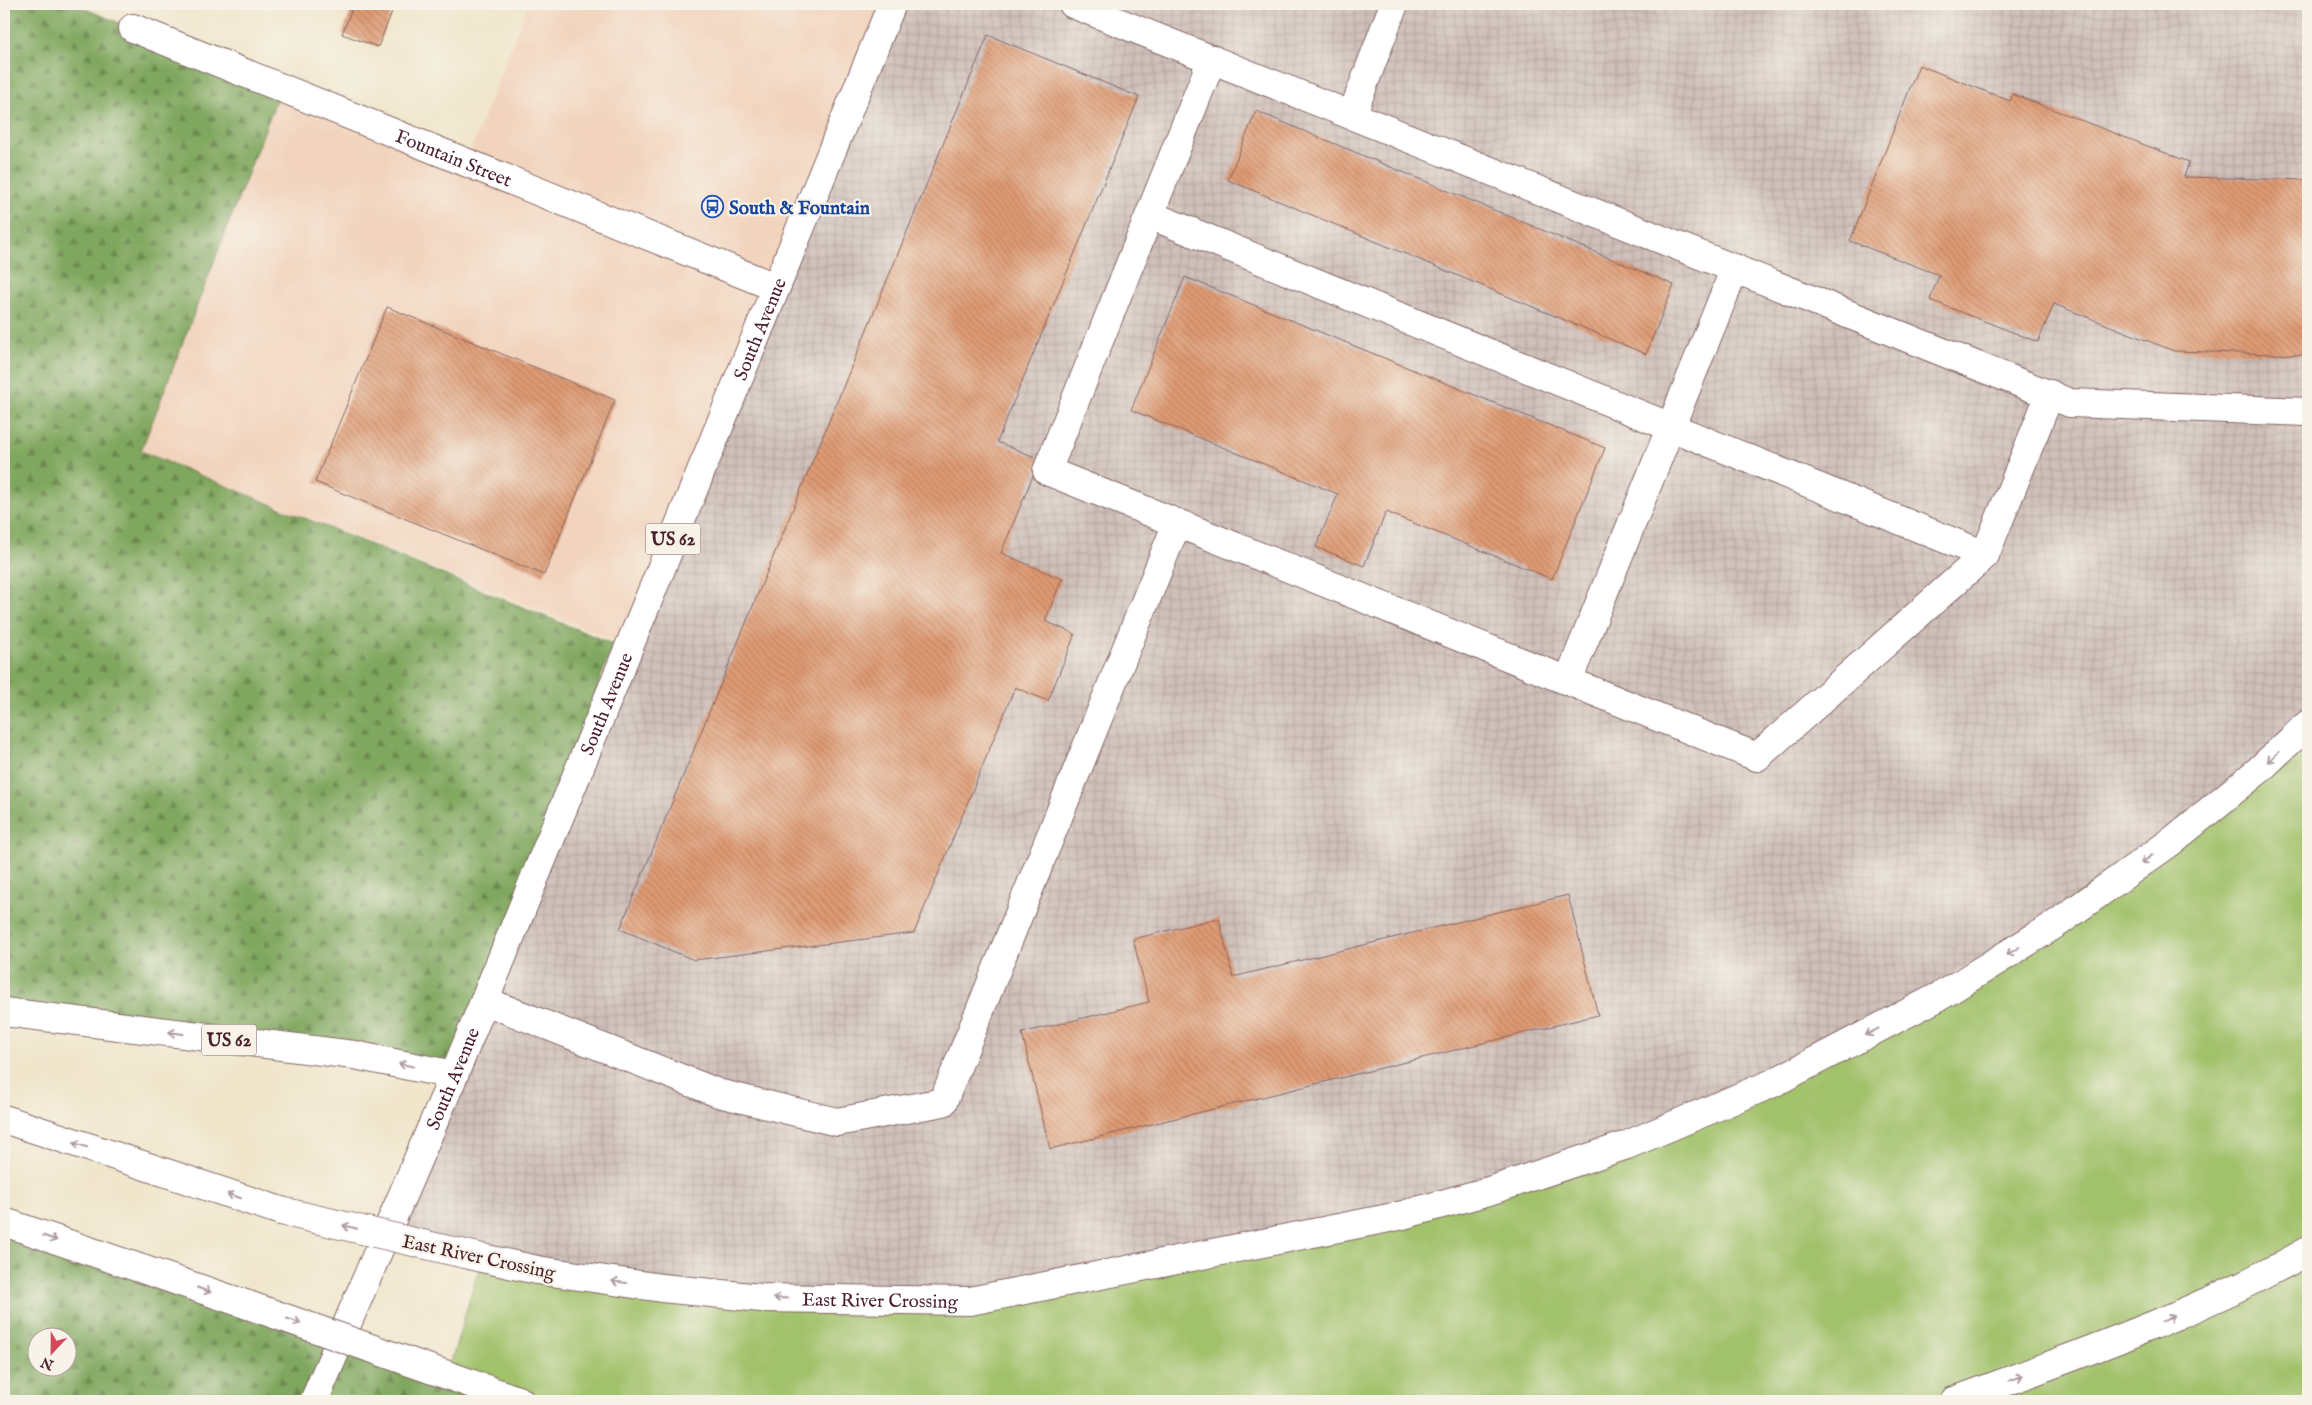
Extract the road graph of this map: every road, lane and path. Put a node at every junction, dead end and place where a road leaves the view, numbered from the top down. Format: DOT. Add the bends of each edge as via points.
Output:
graph roads {
  1 [pos="892,4"];
  2 [pos="1073,4"];
  3 [pos="1394,4"];
  4 [pos="133,28"];
  5 [pos="1212,59"];
  6 [pos="1352,114"];
  7 [pos="1150,215"];
  8 [pos="1735,268"];
  9 [pos="776,288"];
  10 [pos="2050,394"];
  11 [pos="2308,412"];
  12 [pos="1670,427"];
  13 [pos="1177,523"];
  14 [pos="1984,555"];
  15 [pos="1568,681"];
  16 [pos="2308,724"];
  17 [pos="485,1000"];
  18 [pos="4,1012"];
  19 [pos="454,1074"];
  20 [pos="4,1119"];
  21 [pos="4,1222"];
  22 [pos="2308,1251"];
  23 [pos="314,1401"];
  24 [pos="520,1401"];
  25 [pos="1954,1401"];
  1 -- 9 [label="main road, South Avenue / US 62"];
  2 -- 5 [label="main road"];
  3 -- 6 [label="main road"];
  4 -- 9 [label="main road, Fountain Street"];
  5 -- 6 [label="main road"];
  5 -- 7 [label="main road"];
  6 -- 8 [label="main road"];
  7 -- 12 [label="main road"];
  7 -- 13 [label="main road" via="1047,471"];
  8 -- 10 [label="main road"];
  8 -- 12 [label="main road"];
  9 -- 17 [label="main road, South Avenue / US 62"];
  10 -- 11 [label="main road" via="2070,403"];
  10 -- 14 [label="main road"];
  12 -- 14 [label="main road"];
  12 -- 15 [label="main road"];
  13 -- 15 [label="main road"];
  13 -- 17 [label="main road" via="943,1102 837,1122 718,1093"];
  14 -- 15 [label="main road" via="1757,757"];
  16 -- 20 [label="main road, East River Crossing, one-way, bridge" via="2172,841 2056,924 1942,995 1773,1083 1627,1145 1489,1191 1399,1216 970,1301 751,1297 537,1270 281,1211"];
  17 -- 19 [label="main road, South Avenue / US 62"];
  19 -- 18 [label="main road, US 62, one-way" via="354,1055"];
  19 -- 23 [label="main road, South Avenue"];
  21 -- 24 [label="main road, one-way, bridge"];
  25 -- 22 [label="main road, one-way" via="2149,1328 2267,1274"];
}
